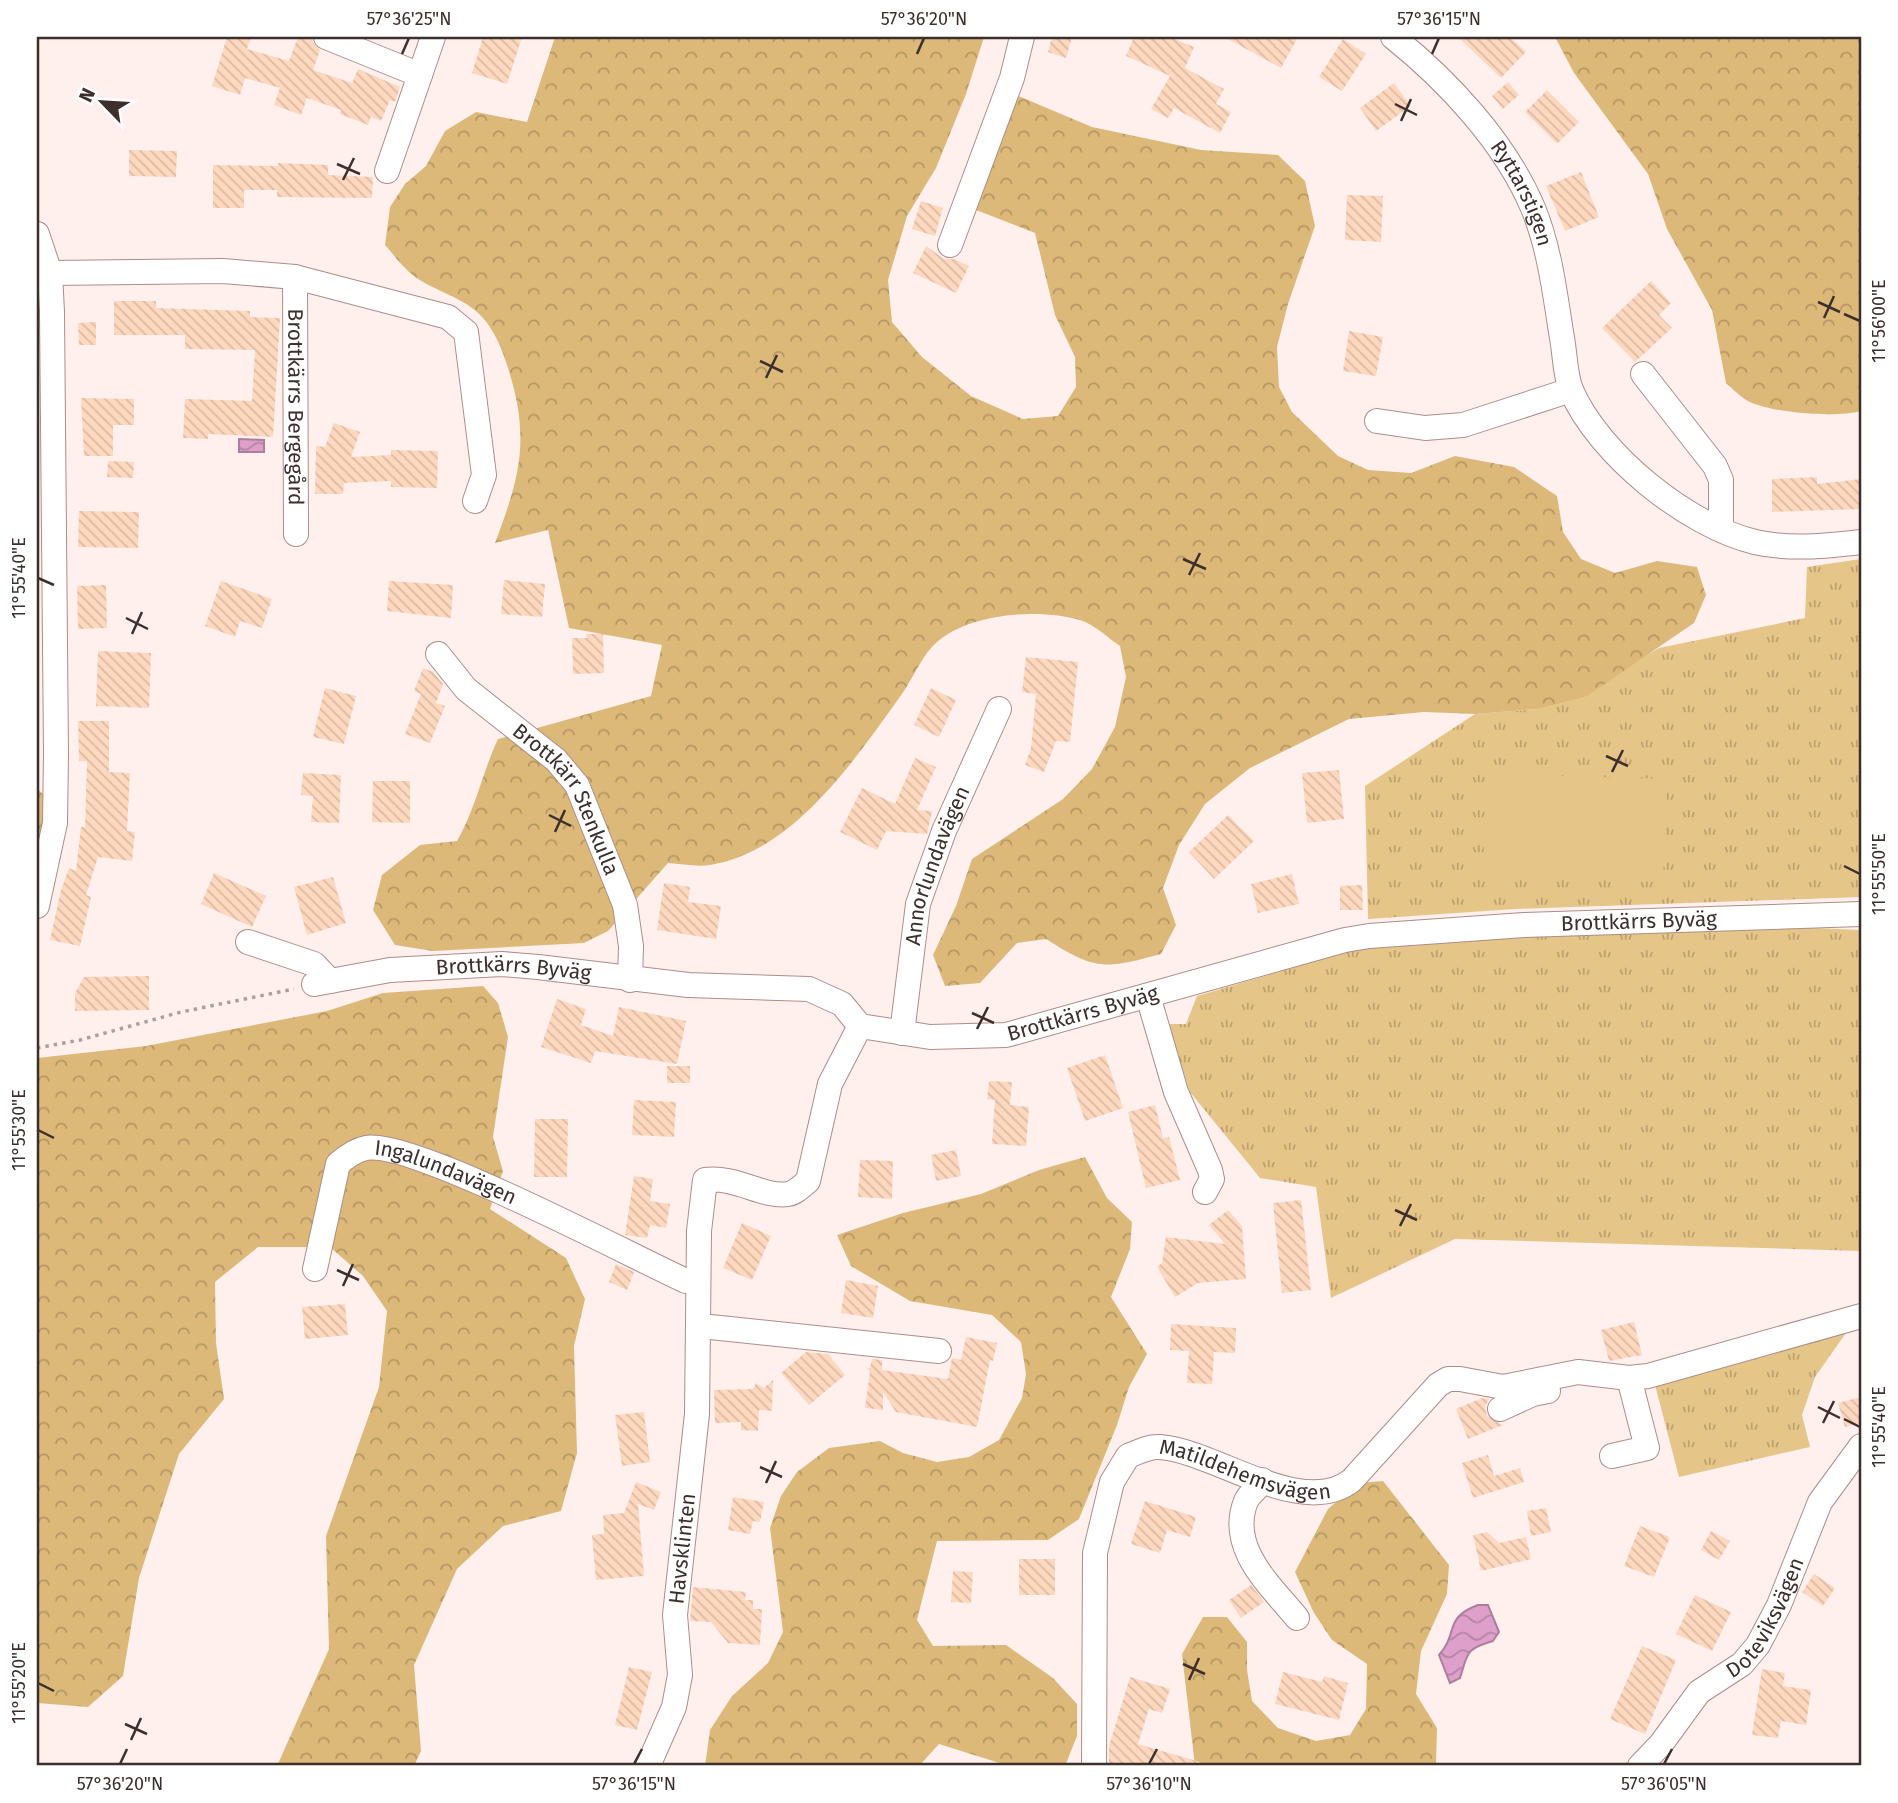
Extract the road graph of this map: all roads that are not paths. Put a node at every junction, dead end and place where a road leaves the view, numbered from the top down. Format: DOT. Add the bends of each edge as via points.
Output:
graph roads {
  1 [pos="326,37"];
  2 [pos="433,37"];
  3 [pos="1022,37"];
  4 [pos="1394,37"];
  5 [pos="421,75"];
  6 [pos="387,172"];
  7 [pos="37,234"];
  8 [pos="950,245"];
  9 [pos="295,277"];
  10 [pos="45,279"];
  11 [pos="1643,374"];
  12 [pos="1571,390"];
  13 [pos="1377,421"];
  14 [pos="475,501"];
  15 [pos="1721,528"];
  16 [pos="296,534"];
  17 [pos="1861,542"];
  18 [pos="438,654"];
  19 [pos="999,709"];
  20 [pos="37,906"];
  21 [pos="1861,914"];
  22 [pos="248,942"];
  23 [pos="630,980"];
  24 [pos="1147,996"];
  25 [pos="860,1026"];
  26 [pos="902,1033"];
  27 [pos="1205,1192"];
  28 [pos="316,1269"];
  29 [pos="698,1282"];
  30 [pos="1861,1315"];
  31 [pos="701,1326"];
  32 [pos="939,1351"];
  33 [pos="1601,1375"];
  34 [pos="1629,1378"];
  35 [pos="1500,1409"];
  36 [pos="1861,1446"];
  37 [pos="1612,1457"];
  38 [pos="1262,1480"];
  39 [pos="1297,1618"];
  40 [pos="648,1766"];
  41 [pos="1094,1766"];
  42 [pos="1640,1766"];
  1 -- 5 [label="street"];
  2 -- 5 [label="street"];
  3 -- 8 [label="street" via="1012,78"];
  4 -- 12 [label="street, Ryttarstigen" via="1441,76 1478,121 1533,208"];
  5 -- 6 [label="street"];
  7 -- 10 [label="street"];
  9 -- 10 [label="street, Brottkärrs Bergegård" via="223,271"];
  9 -- 14 [label="street, Brottkärrs Bergegård" via="448,317 466,332 484,475"];
  9 -- 16 [label="street, Brottkärrs Bergegård"];
  10 -- 20 [label="street" via="56,768 55,823"];
  11 -- 15 [label="street" via="1715,466 1721,480"];
  12 -- 13 [label="street" via="1463,425 1425,428"];
  12 -- 15 [label="street, Ryttarstigen" via="1596,428 1643,481"];
  15 -- 17 [label="street, Ryttarstigen" via="1772,545"];
  18 -- 23 [label="street, Brottkärr Stenkulla" via="466,689 556,760 577,785 625,905"];
  19 -- 26 [label="street, Annorlundavägen" via="926,879 911,941"];
  21 -- 24 [label="street, Brottkärrs Byväg" via="1524,925 1369,936"];
  22 -- 23 [label="street, Brottkärrs Byväg" via="308,961 322,983 390,971 502,964"];
  23 -- 25 [label="street, Brottkärrs Byväg" via="808,989 842,1004"];
  24 -- 26 [label="street, Brottkärrs Byväg" via="1006,1035"];
  24 -- 27 [label="street" via="1176,1092 1210,1170 1212,1179"];
  25 -- 26 [label="street, Brottkärrs Byväg"];
  25 -- 29 [label="street, Havsklinten" via="830,1083 808,1181 789,1194 727,1178 705,1180"];
  28 -- 29 [label="street, Ingalundavägen" via="338,1164 366,1148 411,1155 686,1281"];
  29 -- 31 [label="street, Havsklinten"];
  30 -- 34 [label="street, Matildehemsvägen"];
  31 -- 32 [label="street"];
  31 -- 40 [label="street, Havsklinten" via="691,1486 675,1615 680,1675 674,1707"];
  33 -- 34 [label="street, Matildehemsvägen"];
  33 -- 35 [label="street" via="1595,1382 1533,1394"];
  33 -- 38 [label="street, Matildehemsvägen" via="1578,1372 1503,1387 1448,1379 1341,1489 1309,1493"];
  34 -- 37 [label="street" via="1647,1448"];
  36 -- 42 [label="street, Doteviksvägen" via="1820,1502 1758,1645 1742,1664 1699,1692"];
  38 -- 39 [label="street" via="1245,1502 1246,1550 1250,1562"];
  38 -- 41 [label="street, Matildehemsvägen" via="1159,1447 1128,1456 1119,1467 1095,1553"];
}
